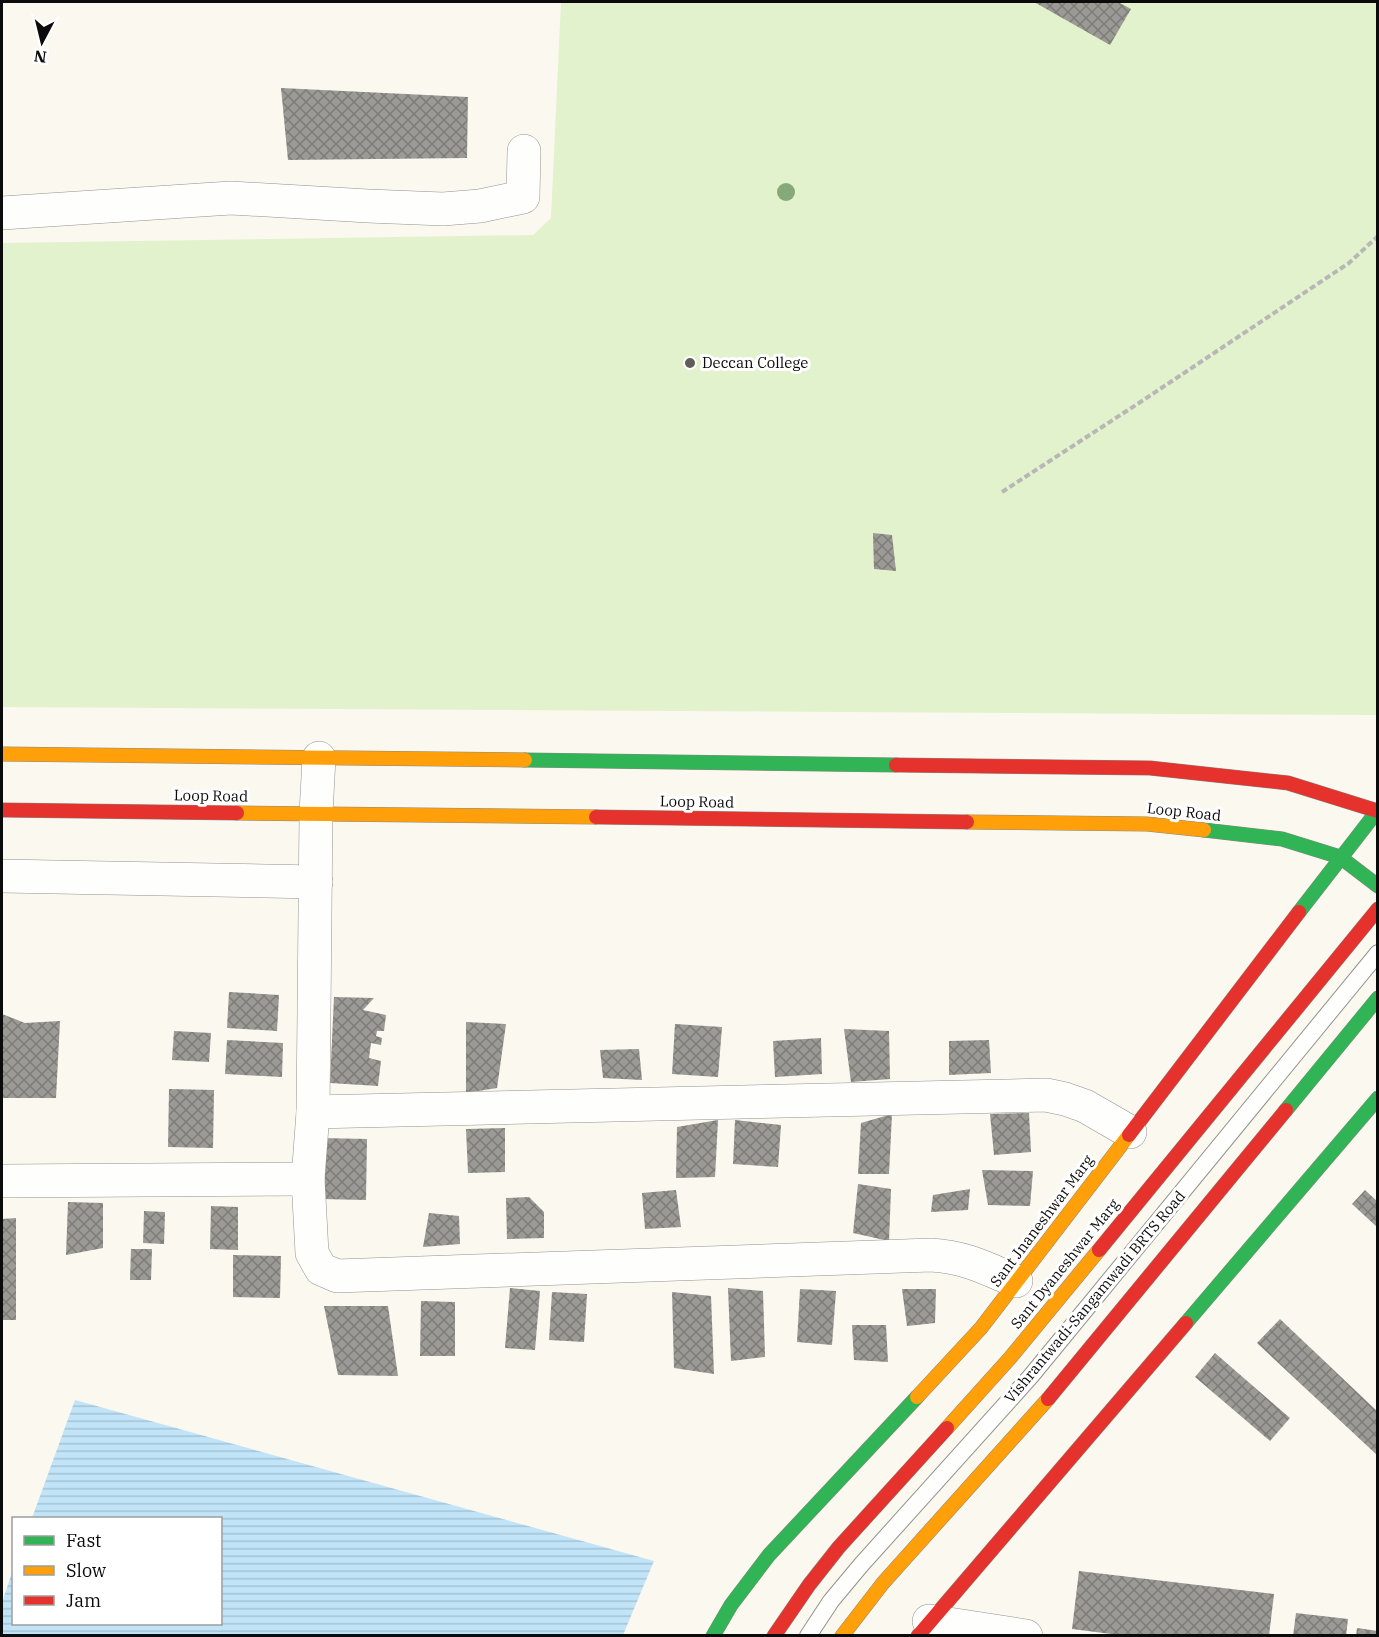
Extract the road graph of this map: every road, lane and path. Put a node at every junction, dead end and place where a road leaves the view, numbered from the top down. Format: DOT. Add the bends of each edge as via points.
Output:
graph roads {
  1 [pos="524,151"];
  2 [pos="2,213"];
  3 [pos="1377,236"];
  4 [pos="1002,492"];
  5 [pos="2,754"];
  6 [pos="319,758"];
  7 [pos="2,810"];
  8 [pos="1377,810"];
  9 [pos="316,814"];
  10 [pos="1340,857"];
  11 [pos="2,876"];
  12 [pos="316,882"];
  13 [pos="1377,886"];
  14 [pos="1377,909"];
  15 [pos="1377,953"];
  16 [pos="1377,998"];
  17 [pos="1377,1098"];
  18 [pos="313,1112"];
  19 [pos="1130,1132"];
  20 [pos="308,1179"];
  21 [pos="2,1181"];
  22 [pos="1016,1281"];
  23 [pos="924,1628"];
  24 [pos="713,1635"];
  25 [pos="774,1635"];
  26 [pos="808,1635"];
  27 [pos="842,1635"];
  28 [pos="1026,1635"];
  1 -- 2 [label="street" via="523,197 480,206 379,207 231,198"];
  3 -- 4 [label="path" via="1349,263"];
  5 -- 6 [label="main road"];
  6 -- 8 [label="main road" via="1149,768 1288,783"];
  6 -- 9 [label="street"];
  7 -- 9 [label="main road, Loop Road"];
  8 -- 10 [label="main road, Sant Jnaneshwar Marg"];
  9 -- 10 [label="main road, Loop Road" via="1147,824 1282,839"];
  9 -- 12 [label="street"];
  10 -- 13 [label="main road, Loop Road"];
  10 -- 19 [label="main road, Sant Jnaneshwar Marg"];
  11 -- 12 [label="street"];
  12 -- 18 [label="street"];
  14 -- 25 [label="main road, Sant Dyaneshwar Marg" via="1010,1358 839,1547"];
  15 -- 26 [label="lane, Vishrantwadi-Sangamwadi BRTS Road" via="1031,1376 861,1565"];
  16 -- 27 [label="main road" via="1052,1395 882,1583"];
  17 -- 23 [label="main road"];
  18 -- 19 [label="street" via="1046,1095 1085,1106"];
  18 -- 20 [label="street"];
  19 -- 22 [label="main road, Sant Jnaneshwar Marg"];
  20 -- 21 [label="street"];
  20 -- 22 [label="street" via="312,1253 321,1269 337,1276 931,1255 972,1262"];
  22 -- 24 [label="main road, Sant Jnaneshwar Marg" via="981,1328 769,1555"];
  23 -- 28 [label="street"];
}
